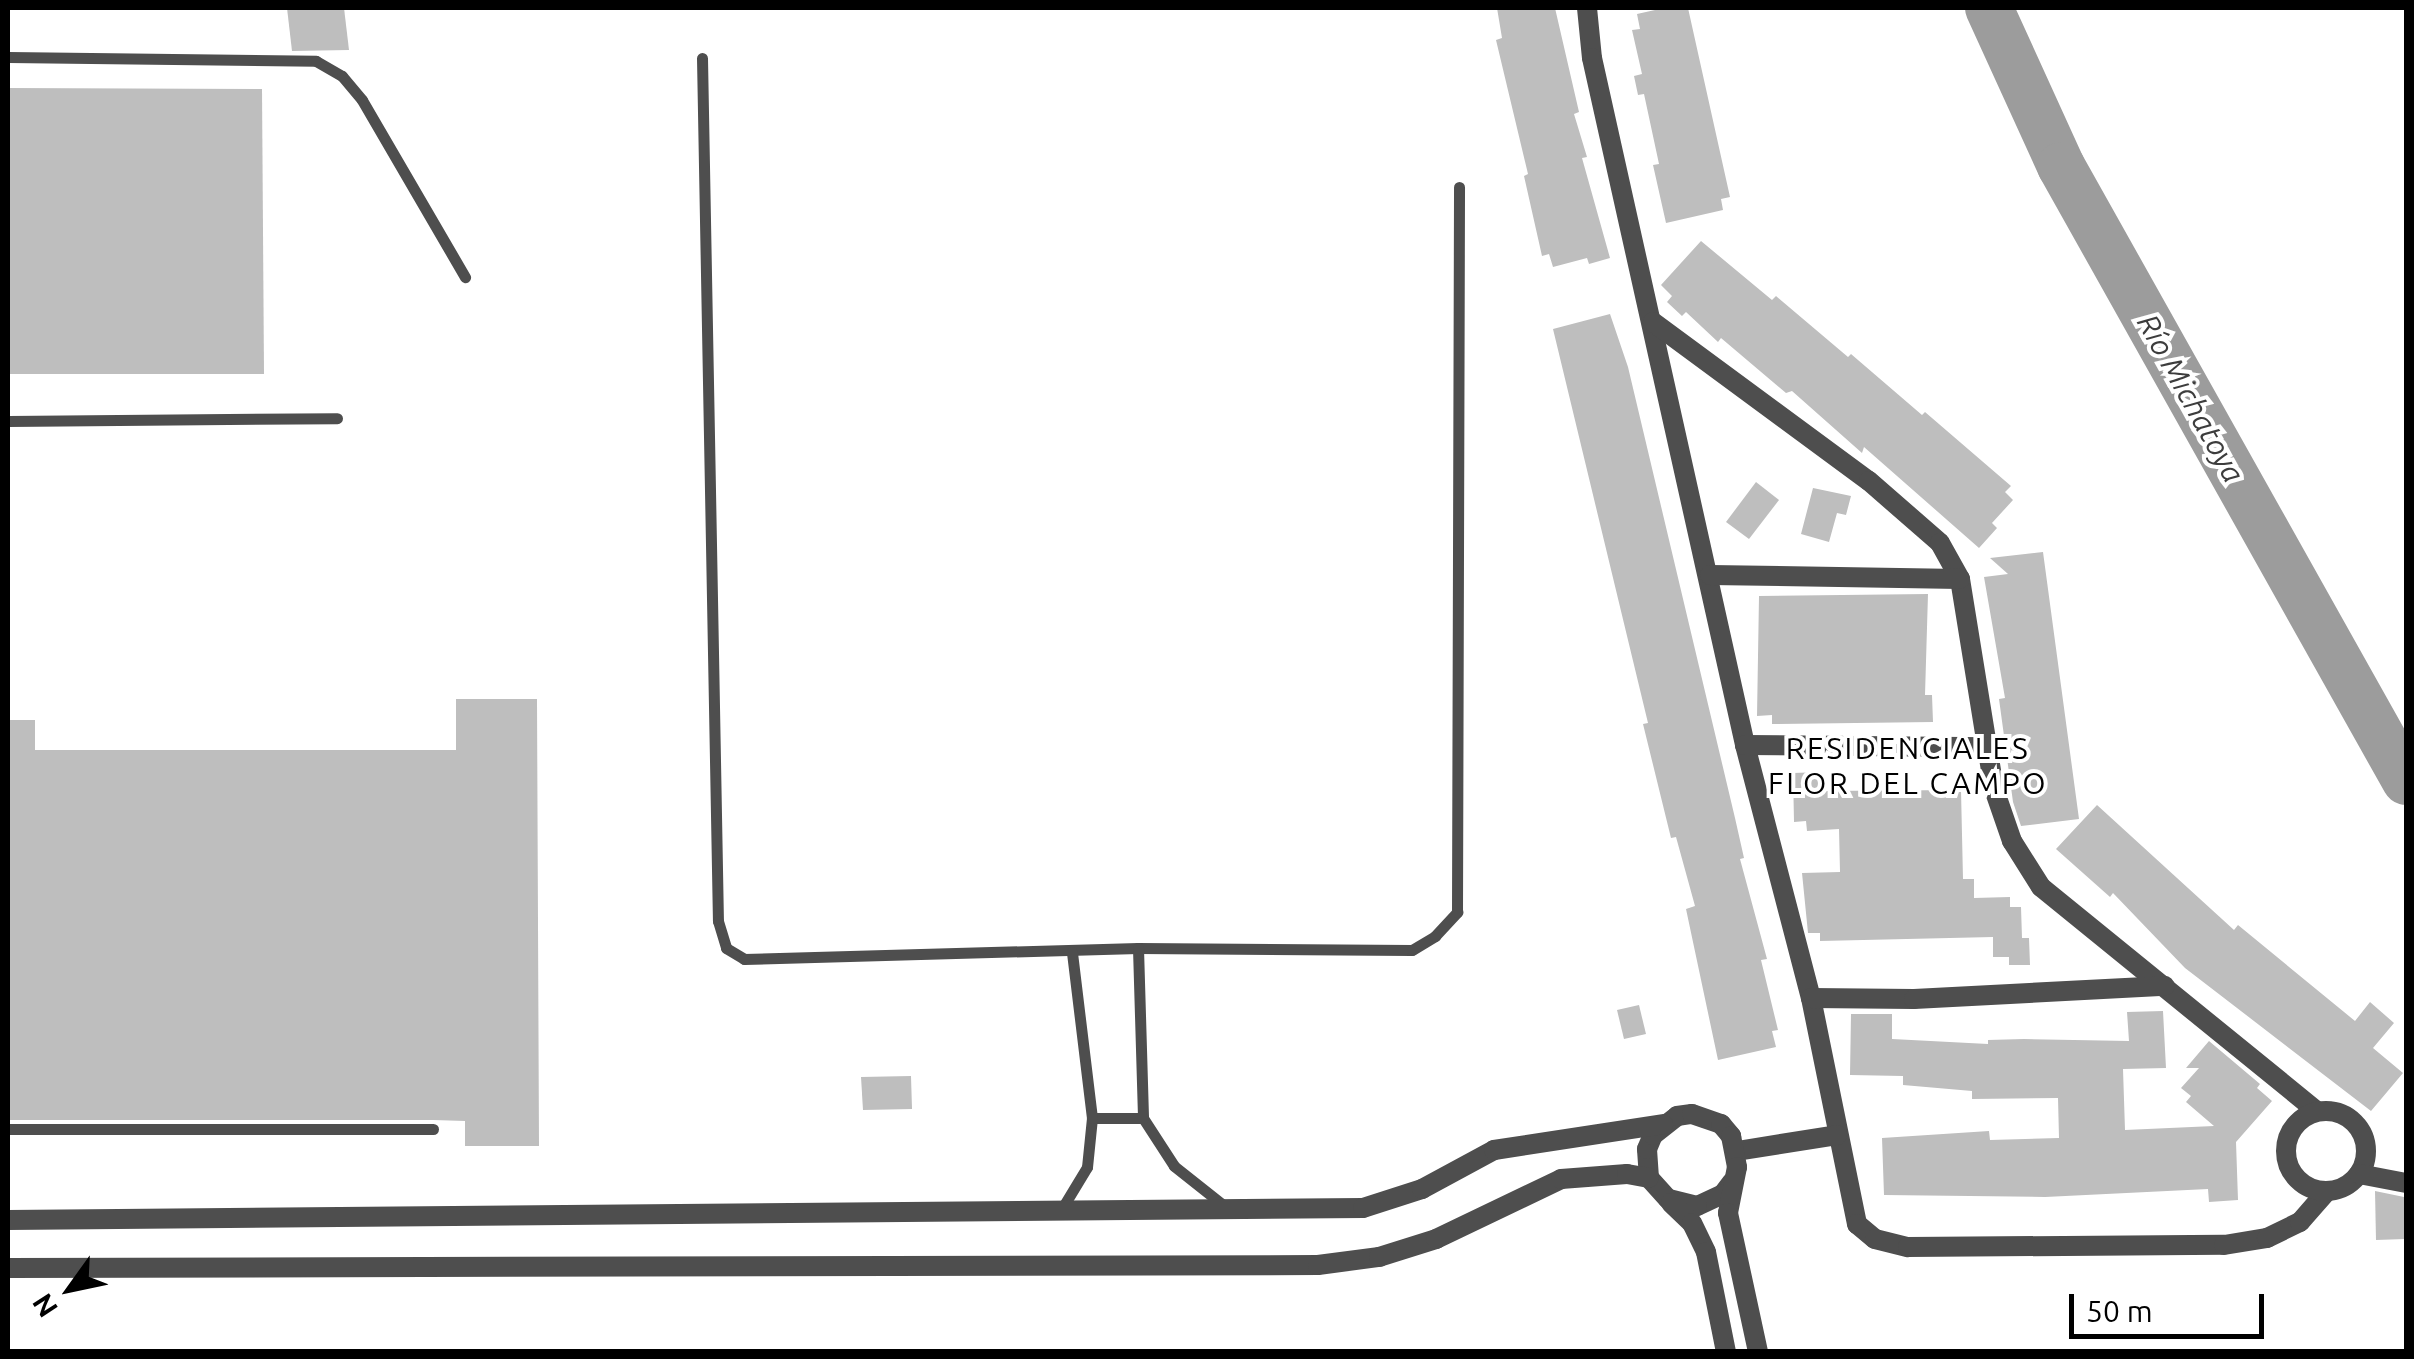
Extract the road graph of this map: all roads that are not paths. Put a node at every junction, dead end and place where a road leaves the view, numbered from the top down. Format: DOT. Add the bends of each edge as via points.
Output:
graph roads {
  1 [pos="1587,8"];
  2 [pos="8,57"];
  3 [pos="702,58"];
  4 [pos="1459,187"];
  5 [pos="464,276"];
  6 [pos="1654,322"];
  7 [pos="336,418"];
  8 [pos="8,422"];
  9 [pos="1710,575"];
  10 [pos="1960,579"];
  11 [pos="1745,745"];
  12 [pos="1990,746"];
  13 [pos="1138,948"];
  14 [pos="1072,952"];
  15 [pos="2165,986"];
  16 [pos="1812,998"];
  17 [pos="2316,1111"];
  18 [pos="1092,1118"];
  19 [pos="1143,1118"];
  20 [pos="1663,1124"];
  21 [pos="8,1129"];
  22 [pos="432,1129"];
  23 [pos="1837,1135"];
  24 [pos="1737,1151"];
  25 [pos="2360,1174"];
  26 [pos="1649,1178"];
  27 [pos="1732,1182"];
  28 [pos="2406,1183"];
  29 [pos="2326,1191"];
  30 [pos="1668,1199"];
  31 [pos="1061,1210"];
  32 [pos="1231,1210"];
  33 [pos="8,1220"];
  34 [pos="8,1268"];
  35 [pos="1726,1352"];
  36 [pos="1758,1352"];
  1 -- 6 [label="street" via="1592,58"];
  2 -- 5 [label="lane" via="316,61 342,76 362,100"];
  3 -- 14 [label="lane" via="718,921 726,948 744,958"];
  4 -- 13 [label="lane" via="1458,912 1412,950"];
  6 -- 9 [label="street"];
  6 -- 10 [label="street" via="1869,481 1940,543"];
  7 -- 8 [label="lane"];
  9 -- 10 [label="street"];
  9 -- 11 [label="street"];
  10 -- 12 [label="street"];
  11 -- 12 [label="street"];
  11 -- 16 [label="street"];
  12 -- 15 [label="street" via="1994,789 2012,841 2041,887"];
  13 -- 14 [label="lane"];
  13 -- 19 [label="lane"];
  14 -- 18 [label="lane"];
  15 -- 16 [label="street"];
  15 -- 17 [label="street"];
  16 -- 23 [label="street"];
  17 -- 25 [label="street" via="2340,1112 2359,1127 2366,1150"];
  17 -- 29 [label="street" via="2295,1125 2286,1149 2293,1174"];
  18 -- 19 [label="lane"];
  18 -- 31 [label="lane" via="1087,1167"];
  19 -- 32 [label="lane" via="1174,1166"];
  20 -- 24 [label="street" via="1692,1114 1707,1117 1721,1124"];
  20 -- 26 [label="street" via="1647,1148"];
  20 -- 32 [label="street" via="1494,1150 1422,1189 1363,1208"];
  21 -- 22 [label="lane"];
  23 -- 24 [label="street"];
  23 -- 29 [label="street" via="1857,1224 1875,1239 1908,1247 2224,1245 2267,1238 2300,1222"];
  24 -- 27 [label="street"];
  25 -- 28 [label="street"];
  25 -- 29 [label="street"];
  26 -- 30 [label="street"];
  26 -- 34 [label="street" via="1561,1180 1436,1239 1379,1257 1318,1265"];
  27 -- 30 [label="street" via="1724,1194 1696,1206"];
  27 -- 36 [label="street" via="1728,1212"];
  30 -- 35 [label="street" via="1692,1223 1706,1252"];
  31 -- 32 [label="street"];
  31 -- 33 [label="street"];
}
